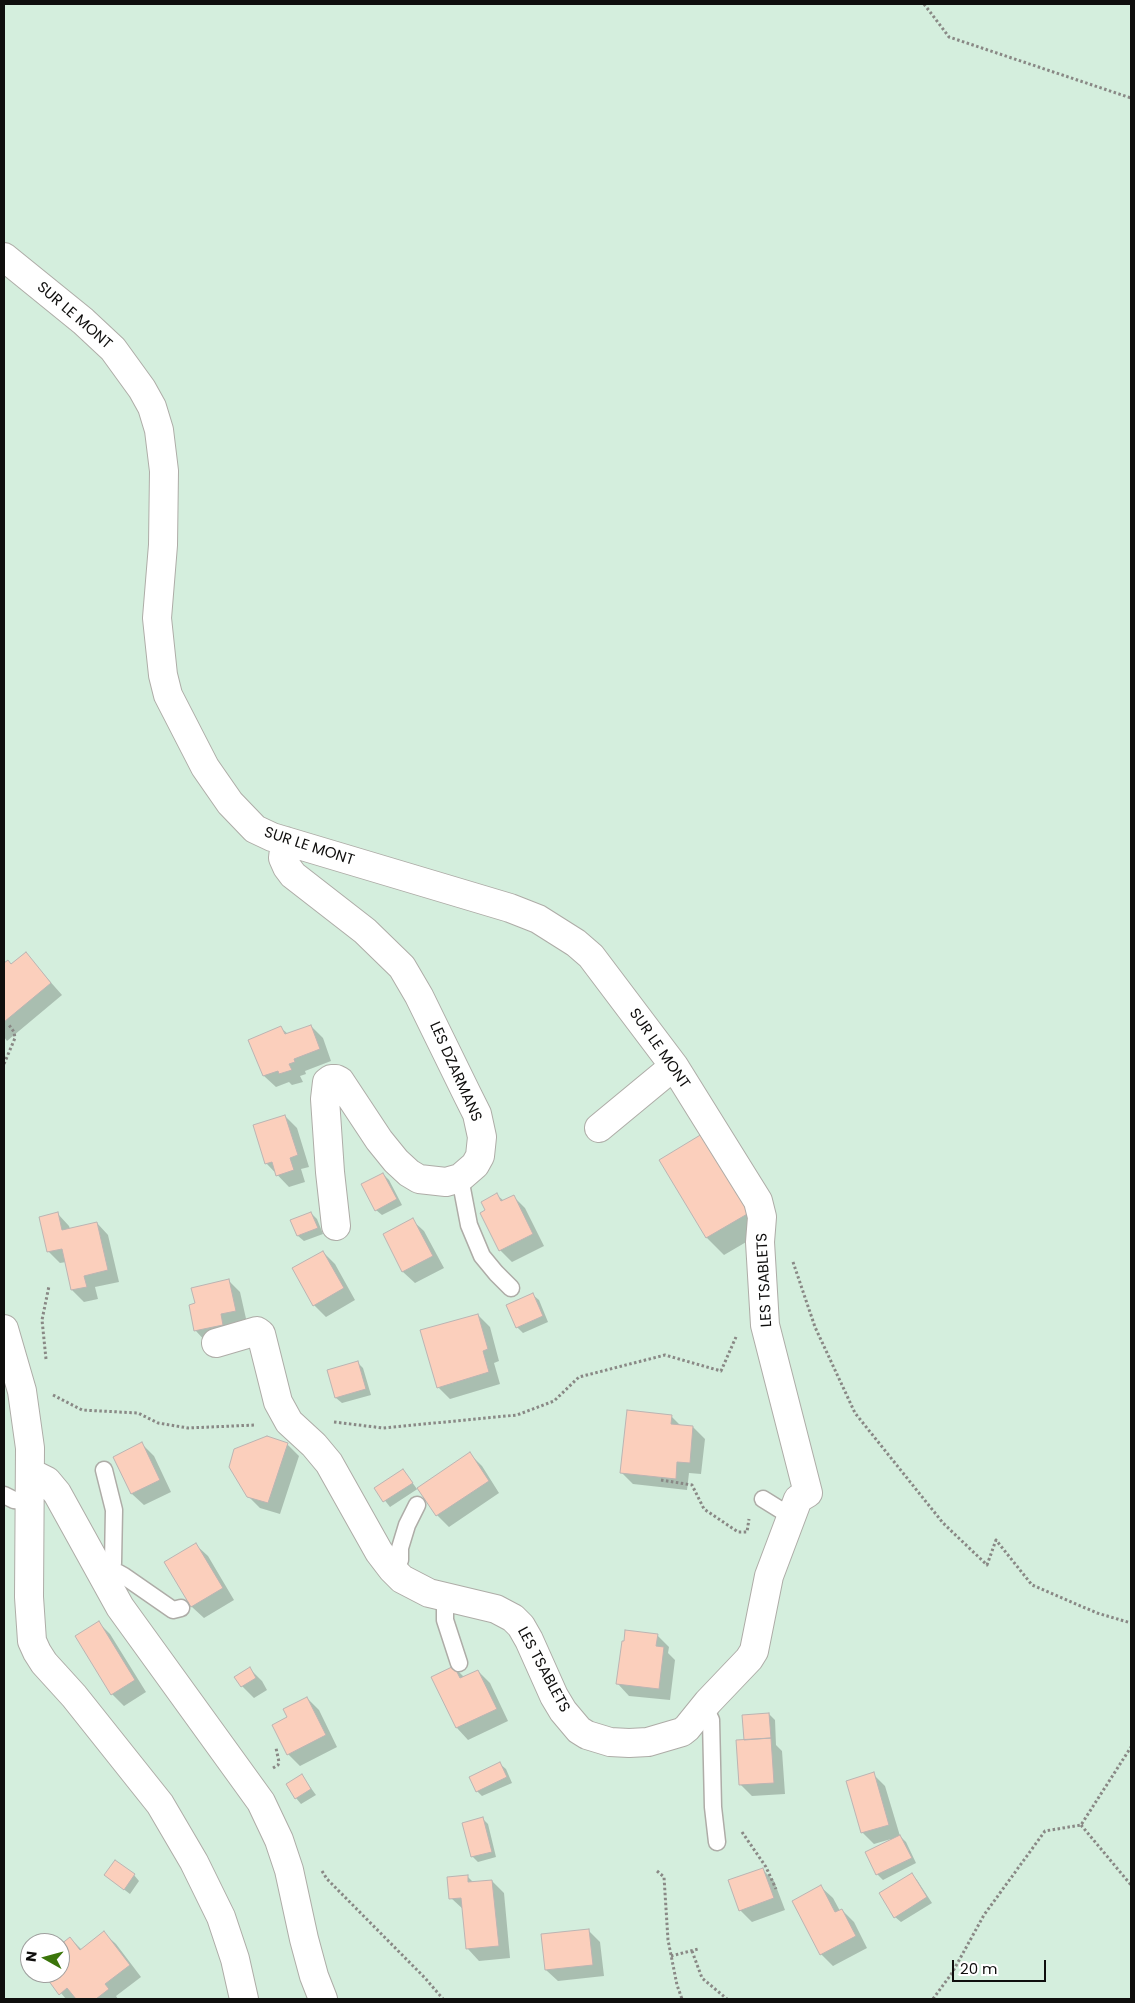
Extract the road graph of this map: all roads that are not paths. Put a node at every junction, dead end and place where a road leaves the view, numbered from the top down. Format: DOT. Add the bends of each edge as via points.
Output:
graph roads {
  1 [pos="4,257"];
  2 [pos="285,841"];
  3 [pos="674,1066"];
  4 [pos="599,1128"];
  5 [pos="460,1178"];
  6 [pos="758,1201"];
  7 [pos="336,1226"];
  8 [pos="511,1288"];
  9 [pos="4,1329"];
  10 [pos="216,1343"];
  11 [pos="104,1470"];
  12 [pos="31,1473"];
  13 [pos="4,1495"];
  14 [pos="763,1499"];
  15 [pos="30,1502"];
  16 [pos="417,1505"];
  17 [pos="792,1517"];
  18 [pos="394,1571"];
  19 [pos="106,1574"];
  20 [pos="445,1598"];
  21 [pos="181,1608"];
  22 [pos="459,1663"];
  23 [pos="704,1706"];
  24 [pos="717,1842"];
  25 [pos="244,1999"];
  26 [pos="323,1999"];
  1 -- 2 [label="street, SUR LE MONT" via="83,321 113,350 152,407 159,430 164,471 163,545 157,618 162,675 168,695 205,767 230,804 254,828"];
  2 -- 3 [label="street, SUR LE MONT" via="510,908 558,930 591,956"];
  2 -- 5 [label="street, LES DZARMANS" via="283,858 293,875 365,931 395,959 419,996 476,1114 482,1137 480,1156"];
  3 -- 4 [label="street"];
  3 -- 6 [label="street, SUR LE MONT"];
  5 -- 7 [label="street" via="433,1181 419,1179 409,1173 379,1140 340,1081 331,1079 327,1082 325,1099"];
  5 -- 8 [label="lane" via="469,1225 482,1256"];
  6 -- 17 [label="street, LES TSABLETS" via="762,1217 760,1242 765,1325 808,1493 798,1499"];
  9 -- 12 [label="street" via="22,1391"];
  10 -- 18 [label="street, LES TSABLETS" via="257,1331 261,1334 278,1402 289,1422 324,1456 378,1552"];
  11 -- 19 [label="lane" via="114,1510 112,1563"];
  12 -- 15 [label="street"];
  12 -- 19 [label="street" via="47,1482 57,1493"];
  13 -- 15 [label="lane"];
  14 -- 17 [label="lane"];
  15 -- 25 [label="street" via="32,1641 37,1652 160,1804 194,1862 221,1918"];
  16 -- 18 [label="lane" via="407,1525 400,1560"];
  17 -- 23 [label="street, LES TSABLETS" via="769,1576 754,1651"];
  18 -- 20 [label="street, LES TSABLETS" via="414,1587"];
  19 -- 21 [label="lane" via="115,1571 173,1610"];
  19 -- 26 [label="street" via="120,1607 268,1815 289,1870 306,1948"];
  20 -- 22 [label="lane" via="445,1620"];
  20 -- 23 [label="street, LES TSABLETS" via="496,1609 513,1618 529,1640 563,1711 587,1736 628,1743 668,1737 687,1728"];
  23 -- 24 [label="lane" via="711,1720"];
}
